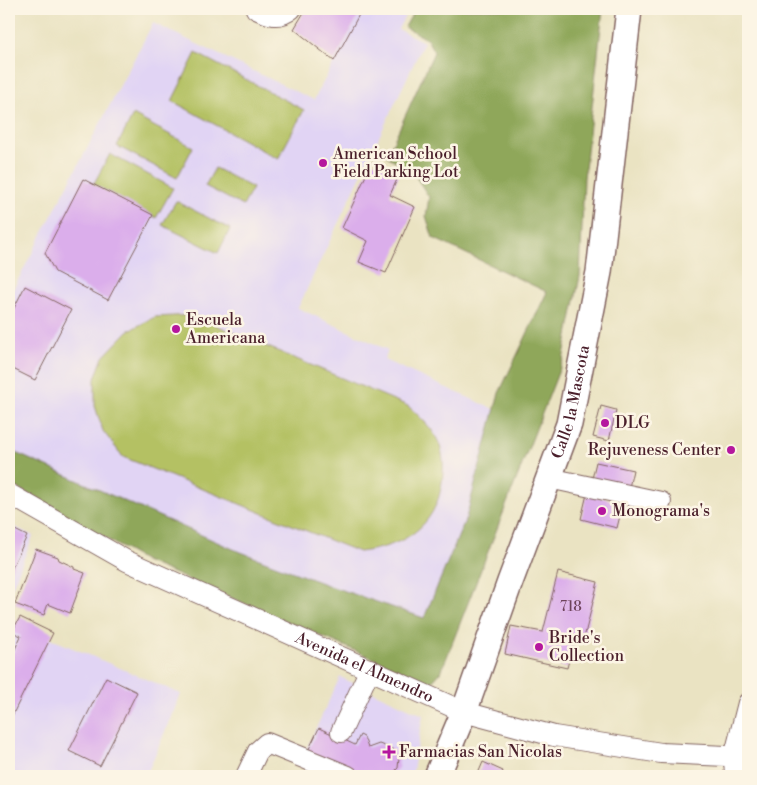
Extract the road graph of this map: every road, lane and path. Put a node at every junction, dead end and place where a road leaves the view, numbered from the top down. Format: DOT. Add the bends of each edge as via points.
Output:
graph roads {
  1 [pos="256,9"];
  2 [pos="291,9"];
  3 [pos="629,9"];
  4 [pos="549,478"];
  5 [pos="9,494"];
  6 [pos="661,502"];
  7 [pos="370,669"];
  8 [pos="748,703"];
  9 [pos="464,712"];
  10 [pos="341,732"];
  11 [pos="739,764"];
  12 [pos="246,776"];
  13 [pos="348,776"];
  14 [pos="437,776"];
  1 -- 2 [label="street" via="276,16"];
  3 -- 4 [label="main road, Calle la Mascota" via="599,272 569,424"];
  4 -- 6 [label="street"];
  4 -- 9 [label="main road, Calle la Mascota"];
  5 -- 7 [label="street, Avenida el Almendro" via="127,561"];
  7 -- 9 [label="street, Avenida el Almendro"];
  7 -- 10 [label="street"];
  8 -- 11 [label="street"];
  9 -- 11 [label="street, Avenida el Almendro" via="554,736"];
  9 -- 14 [label="main road, Calle la Mascota"];
  12 -- 13 [label="street" via="258,750 267,743"];
}
